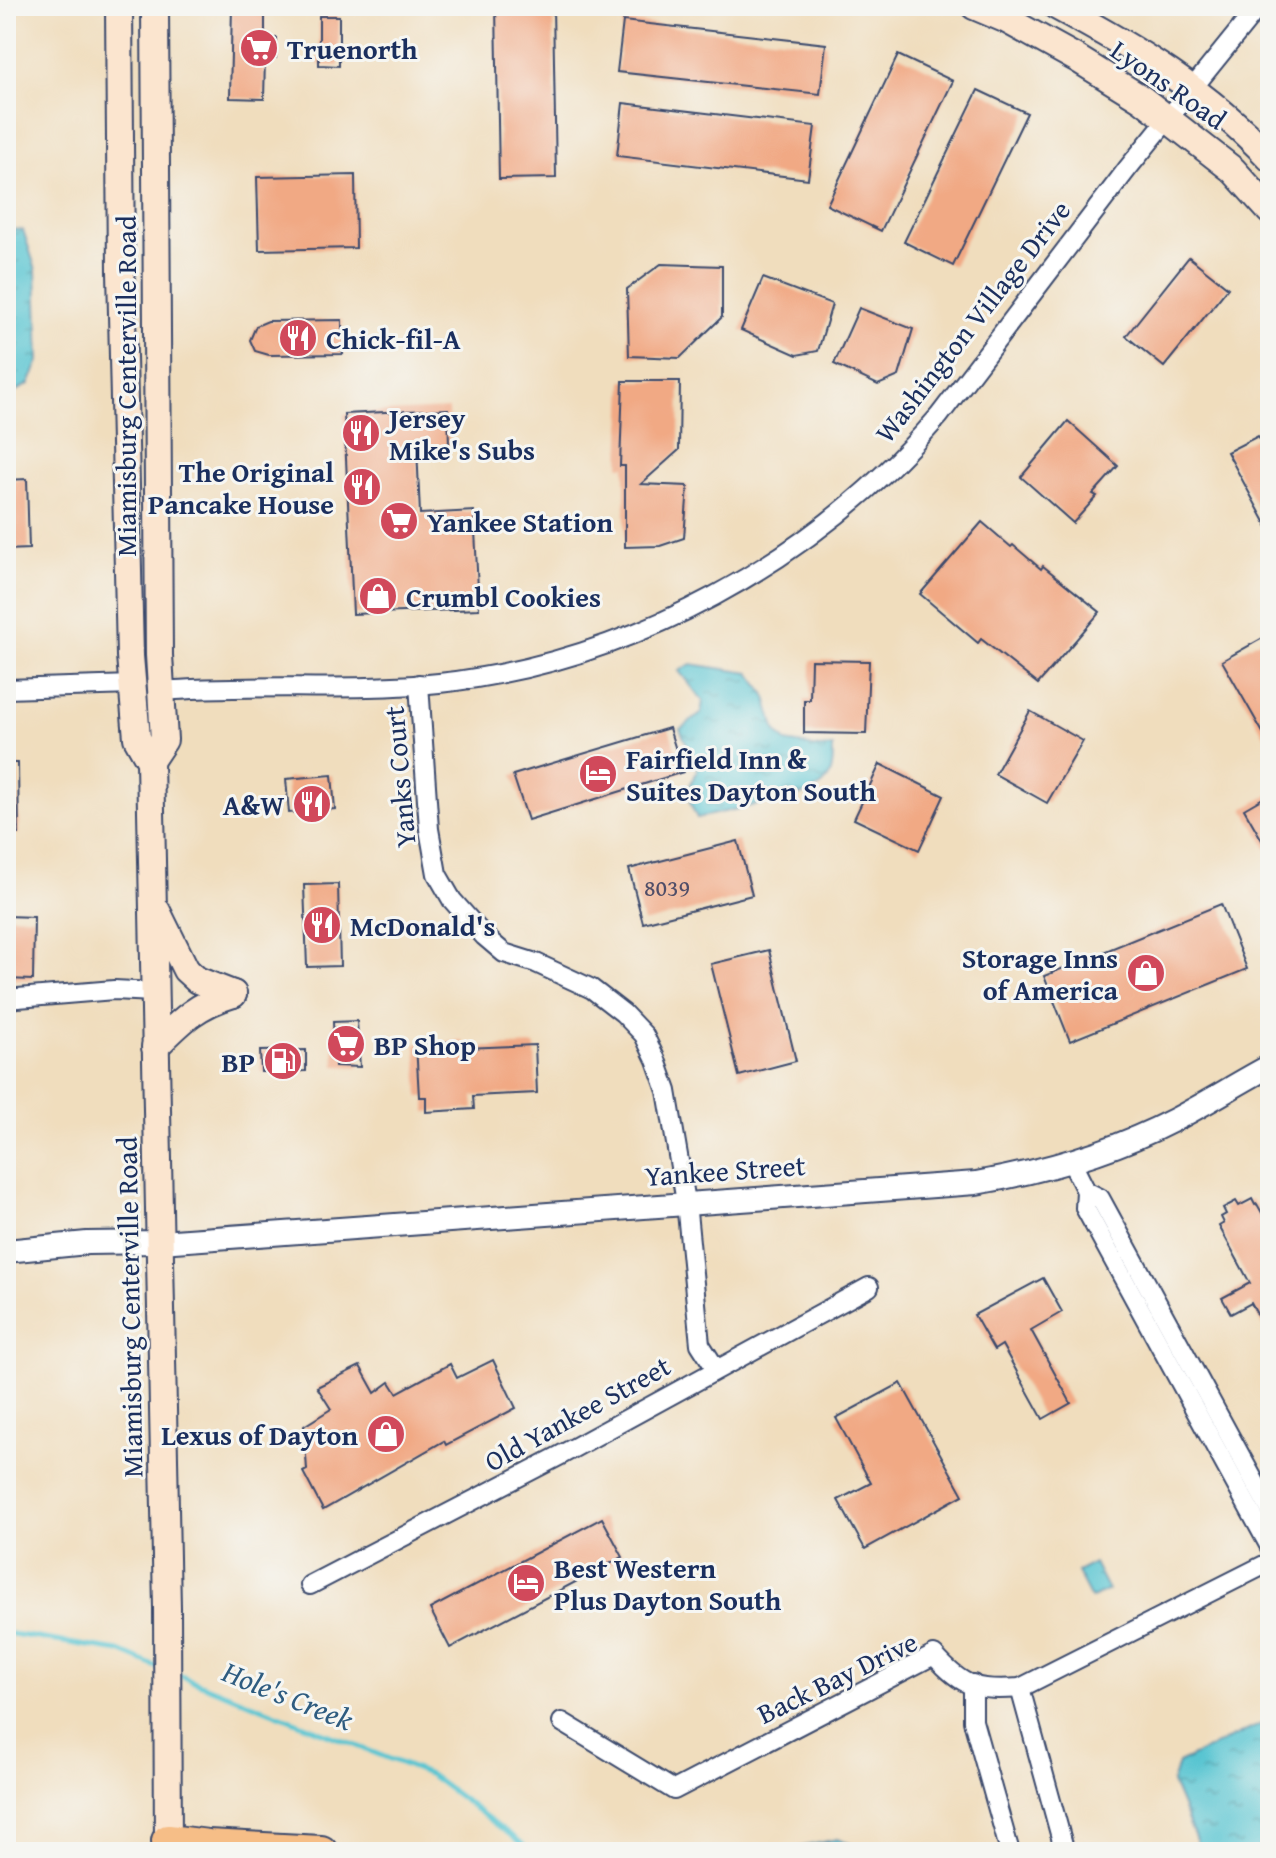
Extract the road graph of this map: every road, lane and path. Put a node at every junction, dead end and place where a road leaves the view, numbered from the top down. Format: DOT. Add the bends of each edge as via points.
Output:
graph roads {
  1 [pos="119,6"];
  2 [pos="155,6"];
  3 [pos="974,6"];
  4 [pos="1056,6"];
  5 [pos="1259,6"];
  6 [pos="1195,88"];
  7 [pos="1168,120"];
  8 [pos="1270,158"];
  9 [pos="1270,211"];
  10 [pos="130,629"];
  11 [pos="419,684"];
  12 [pos="133,685"];
  13 [pos="6,689"];
  14 [pos="161,691"];
  15 [pos="153,757"];
  16 [pos="152,903"];
  17 [pos="154,992"];
  18 [pos="6,999"];
  19 [pos="155,1047"];
  20 [pos="1270,1066"];
  21 [pos="1071,1161"];
  22 [pos="686,1202"];
  23 [pos="160,1242"];
  24 [pos="6,1251"];
  25 [pos="869,1287"];
  26 [pos="1180,1364"];
  27 [pos="716,1369"];
  28 [pos="1270,1510"];
  29 [pos="1268,1539"];
  30 [pos="1270,1562"];
  31 [pos="310,1585"];
  32 [pos="973,1684"];
  33 [pos="1020,1688"];
  34 [pos="562,1722"];
  35 [pos="168,1847"];
  36 [pos="321,1852"];
  37 [pos="1010,1852"];
  38 [pos="1065,1852"];
  1 -- 10 [label="main road, Miamisburg Centerville Road"];
  2 -- 14 [label="main road, Miamisburg Centerville Road"];
  3 -- 7 [label="main road, Lyons Road" via="1076,58"];
  4 -- 6 [label="main road, Lyons Road"];
  5 -- 6 [label="street, Washington Village Drive"];
  6 -- 7 [label="street, Washington Village Drive"];
  6 -- 8 [label="main road, Lyons Road"];
  7 -- 9 [label="main road, Lyons Road" via="1233,170"];
  7 -- 11 [label="street, Washington Village Drive" via="939,416 839,516 751,575 655,624 554,659"];
  10 -- 12 [label="main road, Miamisburg Centerville Road"];
  10 -- 14 [label="main road" via="147,655 153,688"];
  11 -- 14 [label="street, Washington Village Drive"];
  11 -- 22 [label="street, Yanks Court" via="437,874 466,918 504,953 592,989 644,1035 667,1091"];
  12 -- 13 [label="street"];
  12 -- 15 [label="main road, Miamisburg Centerville Road" via="137,738"];
  14 -- 15 [label="main road, Miamisburg Centerville Road" via="164,740"];
  15 -- 16 [label="main road, Miamisburg Centerville Road"];
  16 -- 17 [label="main road, Miamisburg Centerville Road"];
  16 -- 19 [label="main road" via="186,970 233,994 187,1014"];
  17 -- 18 [label="street"];
  17 -- 19 [label="main road, Miamisburg Centerville Road"];
  19 -- 23 [label="main road, Miamisburg Centerville Road"];
  20 -- 21 [label="street, Yankee Street" via="1174,1120"];
  21 -- 22 [label="street, Yankee Street" via="976,1183"];
  21 -- 26 [label="street" via="1086,1191 1085,1208"];
  22 -- 23 [label="street, Yankee Street"];
  22 -- 27 [label="street, Yanks Court" via="700,1344"];
  23 -- 24 [label="street, Yankee Street"];
  23 -- 35 [label="main road, Miamisburg Centerville Road"];
  25 -- 27 [label="street, Old Yankee Street"];
  26 -- 28 [label="street"];
  26 -- 29 [label="street"];
  27 -- 31 [label="street, Old Yankee Street"];
  30 -- 33 [label="street, Back Bay Drive"];
  32 -- 33 [label="street, Back Bay Drive" via="986,1690"];
  32 -- 34 [label="street, Back Bay Drive" via="952,1675 934,1655 674,1790"];
  32 -- 37 [label="street" via="973,1721"];
  33 -- 38 [label="street"];
  35 -- 36 [label="highway"];
}
